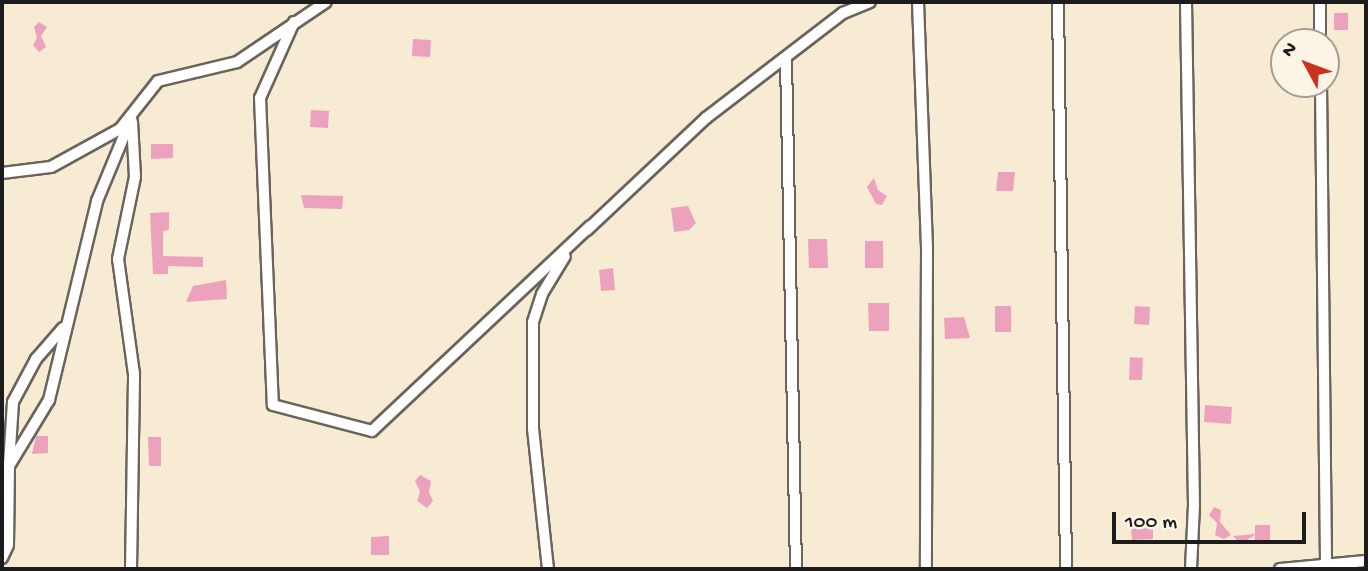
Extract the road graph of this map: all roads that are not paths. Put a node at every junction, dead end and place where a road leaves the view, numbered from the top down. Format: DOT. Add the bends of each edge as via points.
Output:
graph roads {
  1 [pos="326,2"];
  2 [pos="870,2"];
  3 [pos="918,2"];
  4 [pos="1058,2"];
  5 [pos="1186,2"];
  6 [pos="1320,2"];
  7 [pos="294,22"];
  8 [pos="1320,28"];
  9 [pos="786,58"];
  10 [pos="1321,98"];
  11 [pos="131,119"];
  12 [pos="2,173"];
  13 [pos="590,226"];
  14 [pos="64,325"];
  15 [pos="2,397"];
  16 [pos="13,402"];
  17 [pos="9,466"];
  18 [pos="2,558"];
  19 [pos="1366,561"];
  20 [pos="1326,564"];
  21 [pos="131,569"];
  22 [pos="548,569"];
  23 [pos="796,569"];
  24 [pos="926,569"];
  25 [pos="1066,569"];
  26 [pos="1191,569"];
  27 [pos="1283,569"];
  1 -- 7 [label="street"];
  2 -- 9 [label="street" via="843,13"];
  3 -- 24 [label="street" via="927,250"];
  4 -- 25 [label="street"];
  5 -- 26 [label="street" via="1195,505"];
  6 -- 8 [label="street"];
  7 -- 11 [label="street" via="237,62 158,81 145,93"];
  7 -- 13 [label="street" via="260,98 273,405 372,431"];
  9 -- 13 [label="street" via="706,118"];
  9 -- 23 [label="street"];
  10 -- 20 [label="street"];
  11 -- 12 [label="street" via="51,167"];
  11 -- 14 [label="street" via="97,201"];
  11 -- 21 [label="street" via="135,177 118,259 134,374"];
  13 -- 22 [label="street" via="542,294 533,322 533,429"];
  14 -- 16 [label="street" via="36,359"];
  14 -- 17 [label="street" via="49,400"];
  15 -- 16 [label="street"];
  16 -- 17 [label="street"];
  17 -- 18 [label="street" via="8,545"];
  19 -- 20 [label="street"];
  20 -- 27 [label="street"];
}
